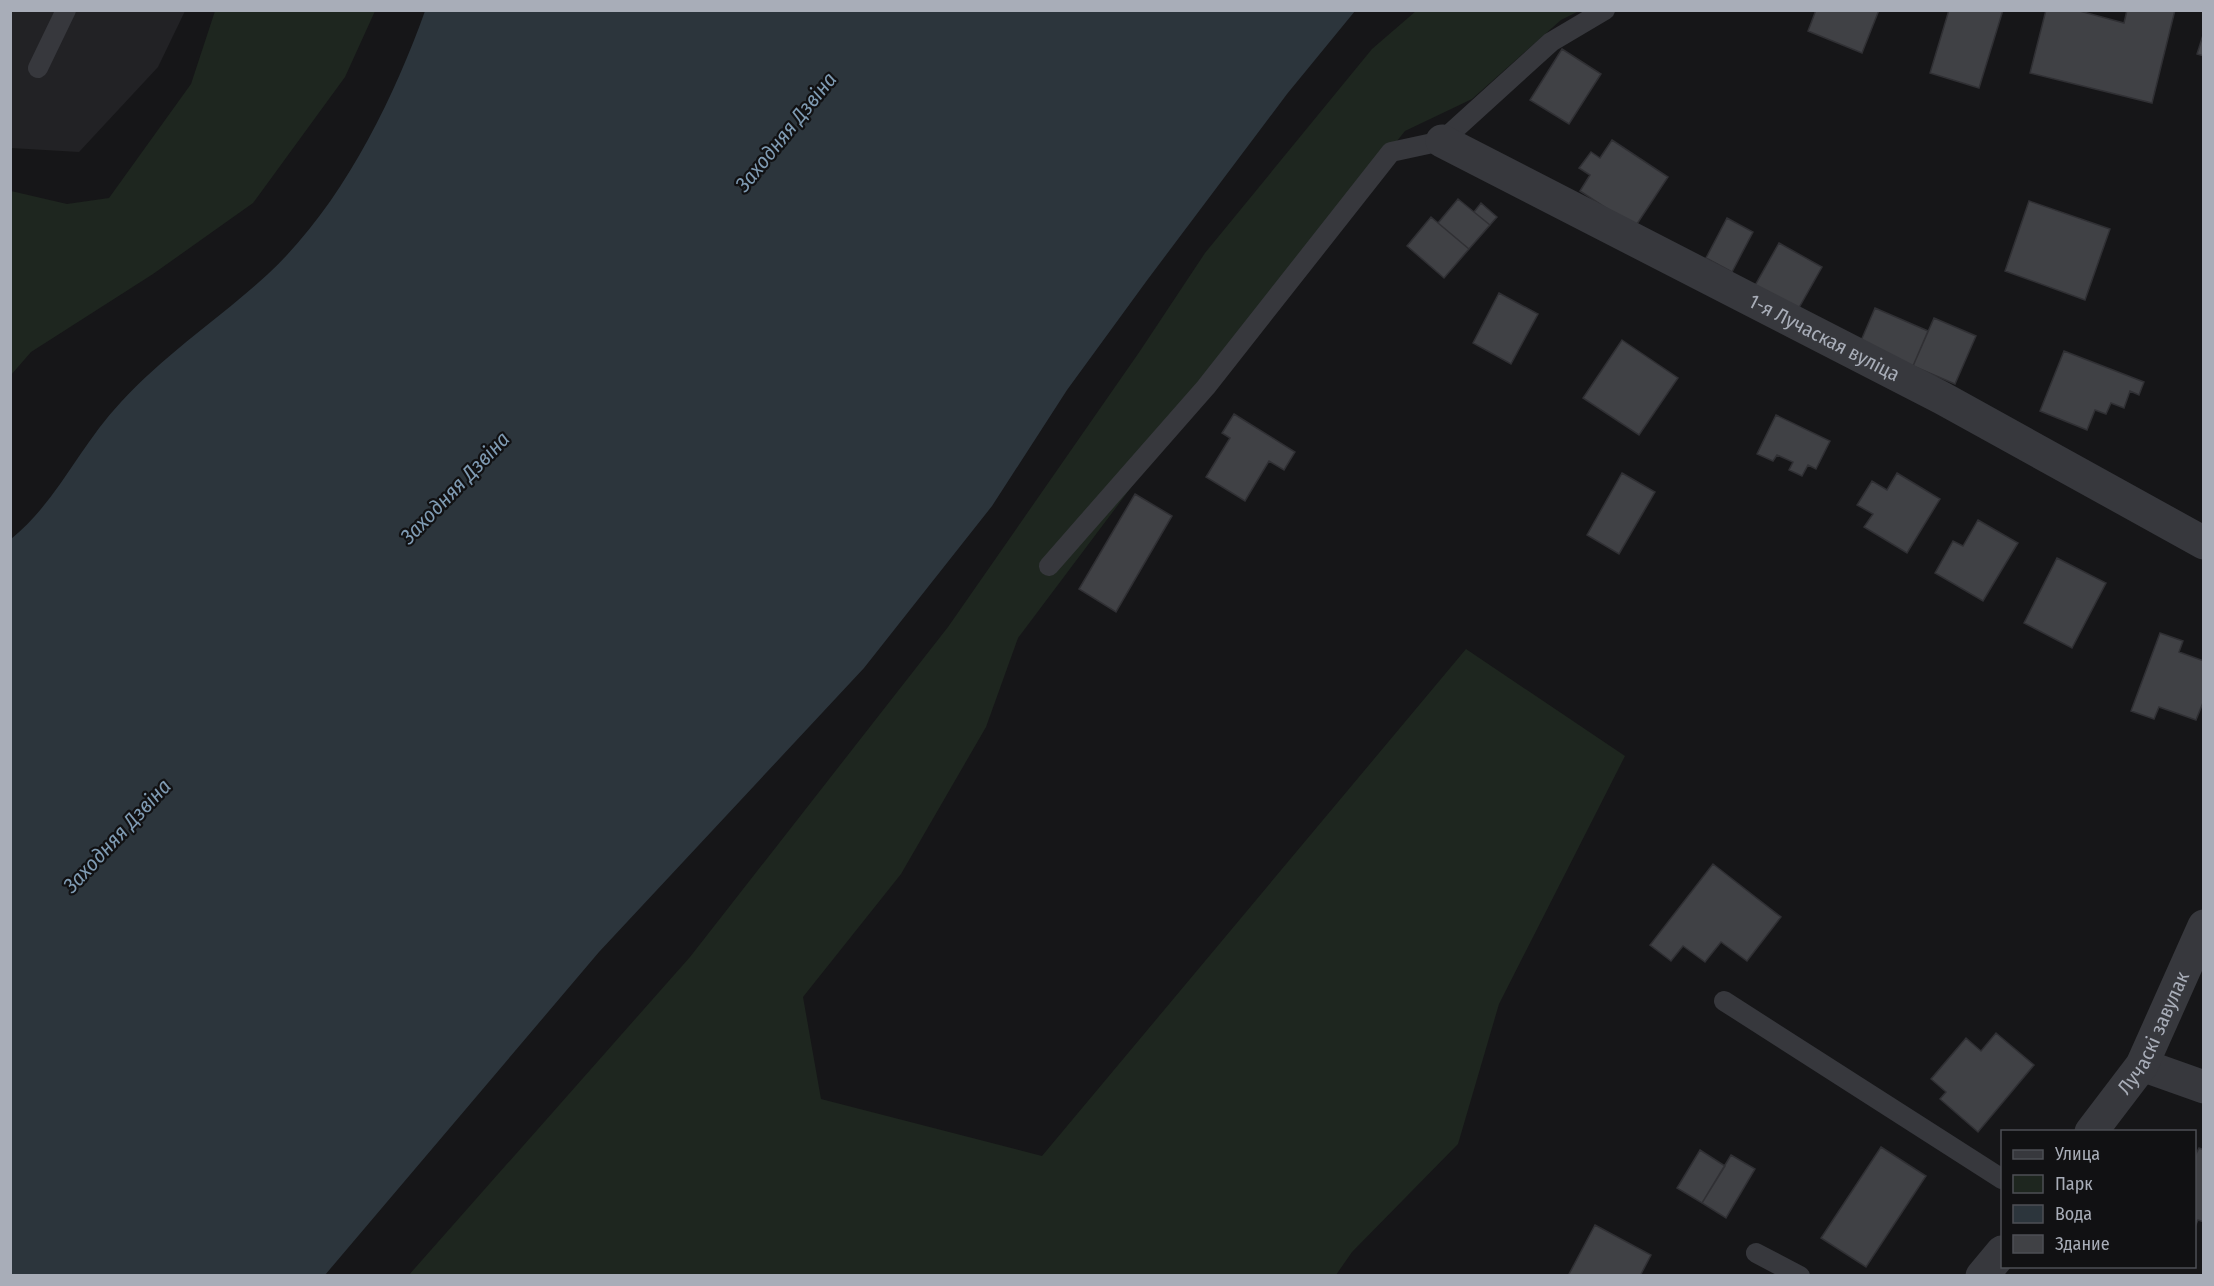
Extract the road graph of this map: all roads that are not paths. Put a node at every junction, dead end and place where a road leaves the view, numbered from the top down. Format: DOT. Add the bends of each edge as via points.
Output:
graph roads {
  1 [pos="66,10"];
  2 [pos="1605,10"];
  3 [pos="38,68"];
  4 [pos="1442,141"];
  5 [pos="2204,543"];
  6 [pos="1049,567"];
  7 [pos="2204,926"];
  8 [pos="1724,1001"];
  9 [pos="2142,1065"];
  10 [pos="2204,1087"];
  11 [pos="2092,1130"];
  12 [pos="2001,1178"];
  13 [pos="1756,1253"];
  14 [pos="2001,1253"];
  15 [pos="1800,1275"];
  16 [pos="1982,1275"];
  1 -- 3 [label="lane"];
  2 -- 4 [label="lane" via="1551,42"];
  4 -- 5 [label="street, 1-я Лучаская вуліца" via="1942,398"];
  4 -- 6 [label="lane" via="1390,152 1206,387"];
  7 -- 9 [label="street, Лучаскі завулак"];
  8 -- 12 [label="lane"];
  9 -- 10 [label="street"];
  9 -- 11 [label="street, Лучаскі завулак"];
  13 -- 15 [label="lane"];
  14 -- 16 [label="street"];
}
